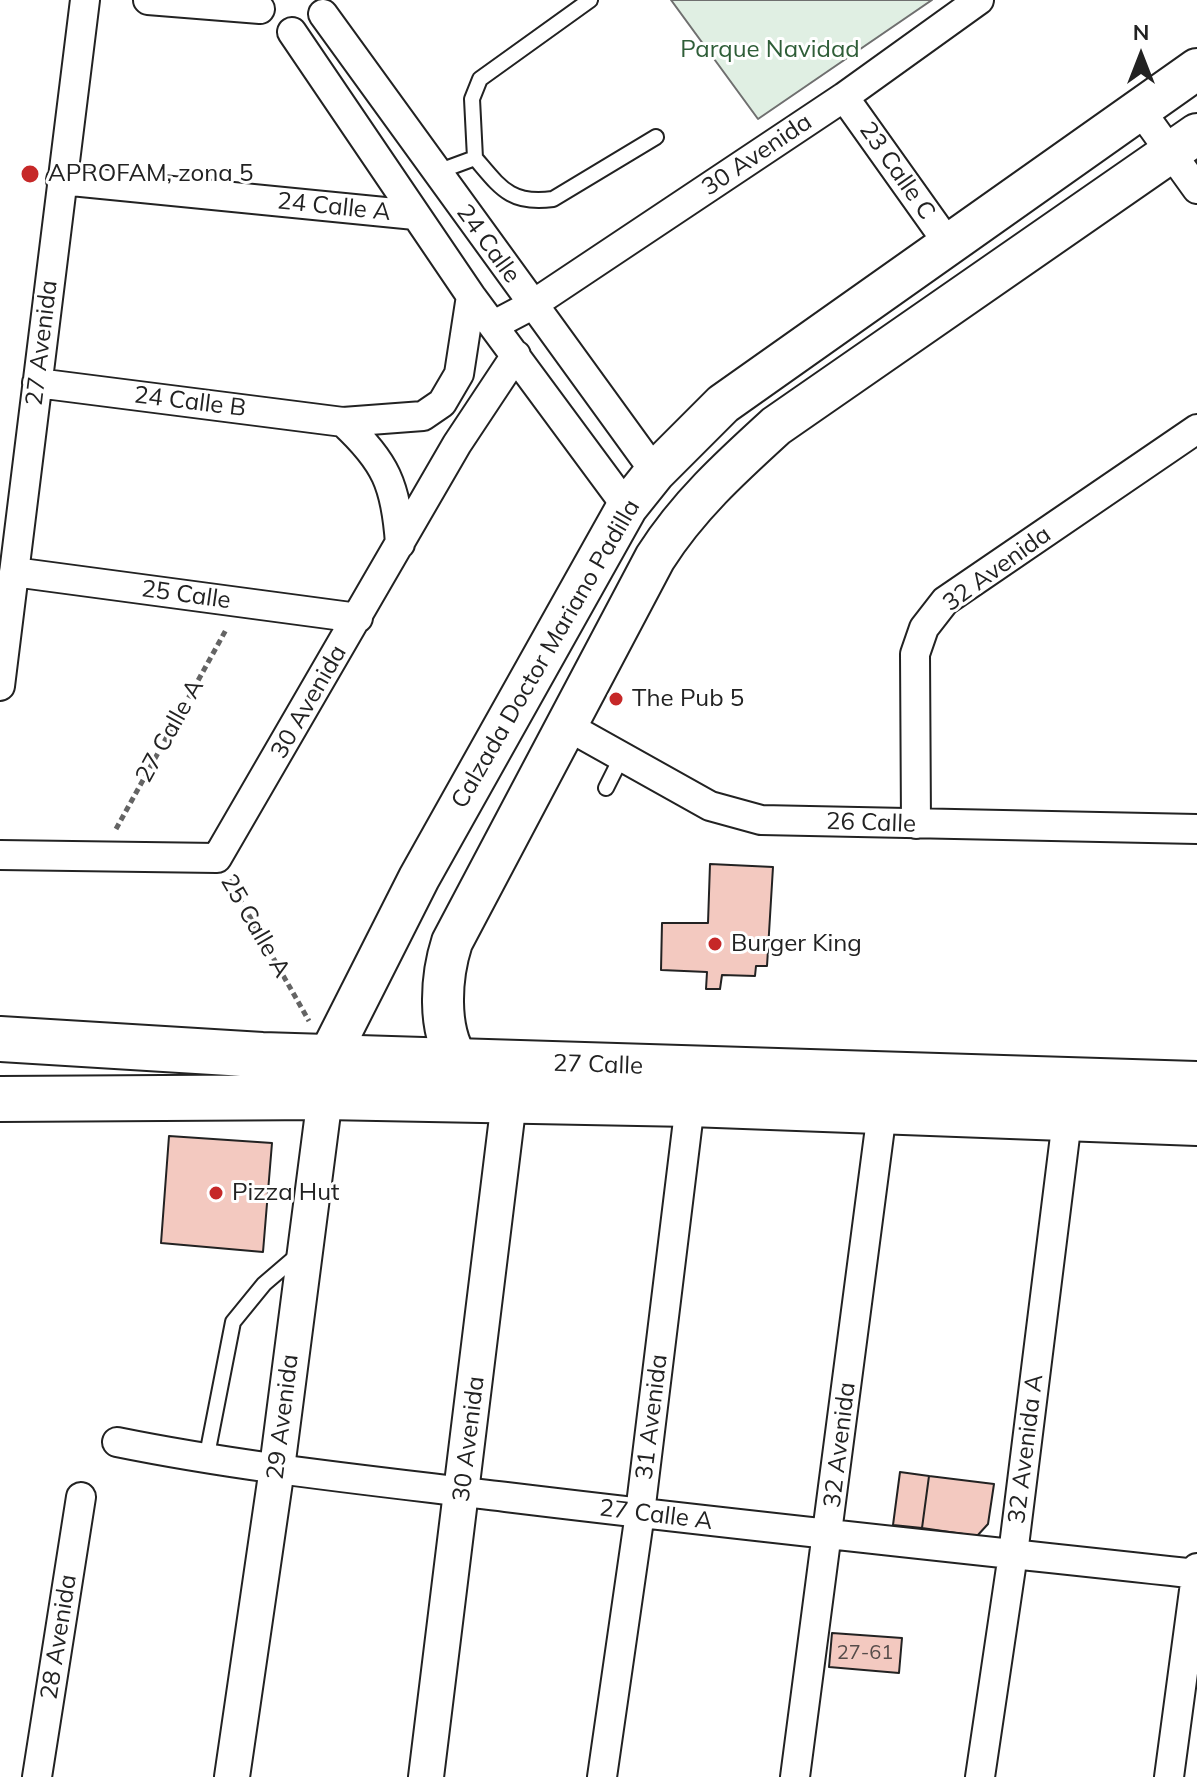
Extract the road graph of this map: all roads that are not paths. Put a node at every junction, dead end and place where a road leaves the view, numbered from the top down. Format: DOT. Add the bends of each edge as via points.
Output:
graph roads {
  1 [pos="85,0"];
  2 [pos="148,0"];
  3 [pos="590,0"];
  4 [pos="979,0"];
  5 [pos="260,4"];
  6 [pos="325,7"];
  7 [pos="292,32"];
  8 [pos="1197,69"];
  9 [pos="844,97"];
  10 [pos="1138,107"];
  11 [pos="656,137"];
  12 [pos="1184,143"];
  13 [pos="475,158"];
  14 [pos="437,172"];
  15 [pos="61,180"];
  16 [pos="1197,189"];
  17 [pos="415,215"];
  18 [pos="950,246"];
  19 [pos="471,296"];
  20 [pos="532,305"];
  21 [pos="494,325"];
  22 [pos="516,355"];
  23 [pos="37,383"];
  24 [pos="423,416"];
  25 [pos="343,422"];
  26 [pos="1197,429"];
  27 [pos="655,472"];
  28 [pos="12,496"];
  29 [pos="627,507"];
  30 [pos="400,544"];
  31 [pos="14,572"];
  32 [pos="358,618"];
  33 [pos="0,686"];
  34 [pos="567,726"];
  35 [pos="621,758"];
  36 [pos="606,788"];
  37 [pos="916,824"];
  38 [pos="1197,829"];
  39 [pos="0,855"];
  40 [pos="217,858"];
  41 [pos="0,1039"];
  42 [pos="458,1060"];
  43 [pos="327,1077"];
  44 [pos="1197,1084"];
  45 [pos="0,1099"];
  46 [pos="509,1101"];
  47 [pos="690,1104"];
  48 [pos="882,1112"];
  49 [pos="1067,1120"];
  50 [pos="1197,1123"];
  51 [pos="303,1250"];
  52 [pos="117,1442"];
  53 [pos="206,1460"];
  54 [pos="277,1468"];
  55 [pos="462,1491"];
  56 [pos="81,1497"];
  57 [pos="640,1513"];
  58 [pos="829,1535"];
  59 [pos="1013,1554"];
  60 [pos="1197,1568"];
  61 [pos="1196,1574"];
  62 [pos="37,1777"];
  63 [pos="232,1777"];
  64 [pos="426,1777"];
  65 [pos="602,1777"];
  66 [pos="795,1777"];
  67 [pos="980,1777"];
  68 [pos="1169,1777"];
  1 -- 15 [label="street, 27 Avenida"];
  2 -- 5 [label="street"];
  3 -- 13 [label="lane" via="475,86"];
  4 -- 9 [label="street, 30 Avenida"];
  5 -- 7 [label="street" via="275,27"];
  6 -- 7 [label="street" via="310,27"];
  6 -- 14 [label="street, 24 Calle"];
  7 -- 17 [label="street, 24 Calle"];
  8 -- 10 [label="main road, Calzada Doctor Mariano Padilla"];
  9 -- 18 [label="street, 23 Calle C"];
  9 -- 20 [label="street, 30 Avenida"];
  10 -- 12 [label="street"];
  10 -- 18 [label="main road, Calzada Doctor Mariano Padilla"];
  11 -- 13 [label="lane" via="553,199 538,201 506,194"];
  12 -- 16 [label="street"];
  12 -- 34 [label="main road, Calzada Doctor Mariano Padilla" via="776,426 719,477 678,521 655,558"];
  13 -- 14 [label="lane"];
  14 -- 20 [label="street, 24 Calle"];
  15 -- 17 [label="street, 24 Calle A"];
  15 -- 23 [label="street, 27 Avenida"];
  17 -- 19 [label="street, 24 Calle"];
  18 -- 27 [label="main road, Calzada Doctor Mariano Padilla" via="723,404"];
  19 -- 21 [label="street, 24 Calle"];
  19 -- 24 [label="street, 24 Calle" via="459,374 442,403"];
  20 -- 21 [label="street, 30 Avenida"];
  20 -- 27 [label="street, 24 Calle"];
  21 -- 22 [label="street, 24 Calle"];
  22 -- 29 [label="street, 24 Calle"];
  22 -- 30 [label="street, 30 Avenida"];
  23 -- 25 [label="street, 24 Calle B"];
  23 -- 28 [label="street, 27 Avenida"];
  24 -- 25 [label="street, 24 Calle B"];
  25 -- 30 [label="street" via="370,447 390,477"];
  26 -- 37 [label="street, 32 Avenida" via="945,601 924,628 915,654"];
  27 -- 29 [label="main road, Calzada Doctor Mariano Padilla"];
  28 -- 31 [label="street, 27 Avenida"];
  29 -- 43 [label="main road, Calzada Doctor Mariano Padilla" via="419,878"];
  30 -- 32 [label="street, 30 Avenida"];
  31 -- 32 [label="street, 25 Calle"];
  31 -- 33 [label="street, 27 Avenida"];
  32 -- 40 [label="street, 30 Avenida"];
  34 -- 35 [label="street, 26 Calle"];
  34 -- 42 [label="main road, Calzada Doctor Mariano Padilla" via="448,953 444,1008"];
  35 -- 36 [label="lane"];
  35 -- 37 [label="street, 26 Calle" via="710,806 761,820"];
  37 -- 38 [label="street, 26 Calle"];
  39 -- 40 [label="street, 25 Calle A"];
  41 -- 43 [label="main road, 27 Calle"];
  42 -- 43 [label="main road, 27 Calle"];
  42 -- 44 [label="main road, 27 Calle"];
  42 -- 46 [label="main road"];
  43 -- 45 [label="main road, 27 Calle"];
  43 -- 46 [label="main road, 27 Calle"];
  43 -- 51 [label="street, 29 Avenida"];
  46 -- 47 [label="main road, 27 Calle"];
  46 -- 55 [label="street, 30 Avenida"];
  47 -- 48 [label="main road, 27 Calle"];
  47 -- 57 [label="street, 31 Avenida"];
  48 -- 49 [label="main road, 27 Calle"];
  48 -- 58 [label="street, 32 Avenida"];
  49 -- 50 [label="main road, 27 Calle"];
  49 -- 59 [label="street, 32 Avenida A"];
  51 -- 53 [label="lane" via="264,1284 233,1322"];
  51 -- 54 [label="street, 29 Avenida"];
  52 -- 53 [label="street, 27 Calle A"];
  53 -- 54 [label="street, 27 Calle A"];
  54 -- 55 [label="street, 27 Calle A"];
  54 -- 63 [label="street, 29 Avenida"];
  55 -- 57 [label="street, 27 Calle A"];
  55 -- 64 [label="street, 30 Avenida"];
  56 -- 62 [label="street, 28 Avenida"];
  57 -- 58 [label="street, 27 Calle A"];
  57 -- 65 [label="street, 31 Avenida"];
  58 -- 59 [label="street, 27 Calle A"];
  58 -- 66 [label="street, 32 Avenida"];
  59 -- 61 [label="street, 27 Calle A"];
  59 -- 67 [label="street, 32 Avenida A"];
  60 -- 61 [label="street"];
  61 -- 68 [label="street"];
}
